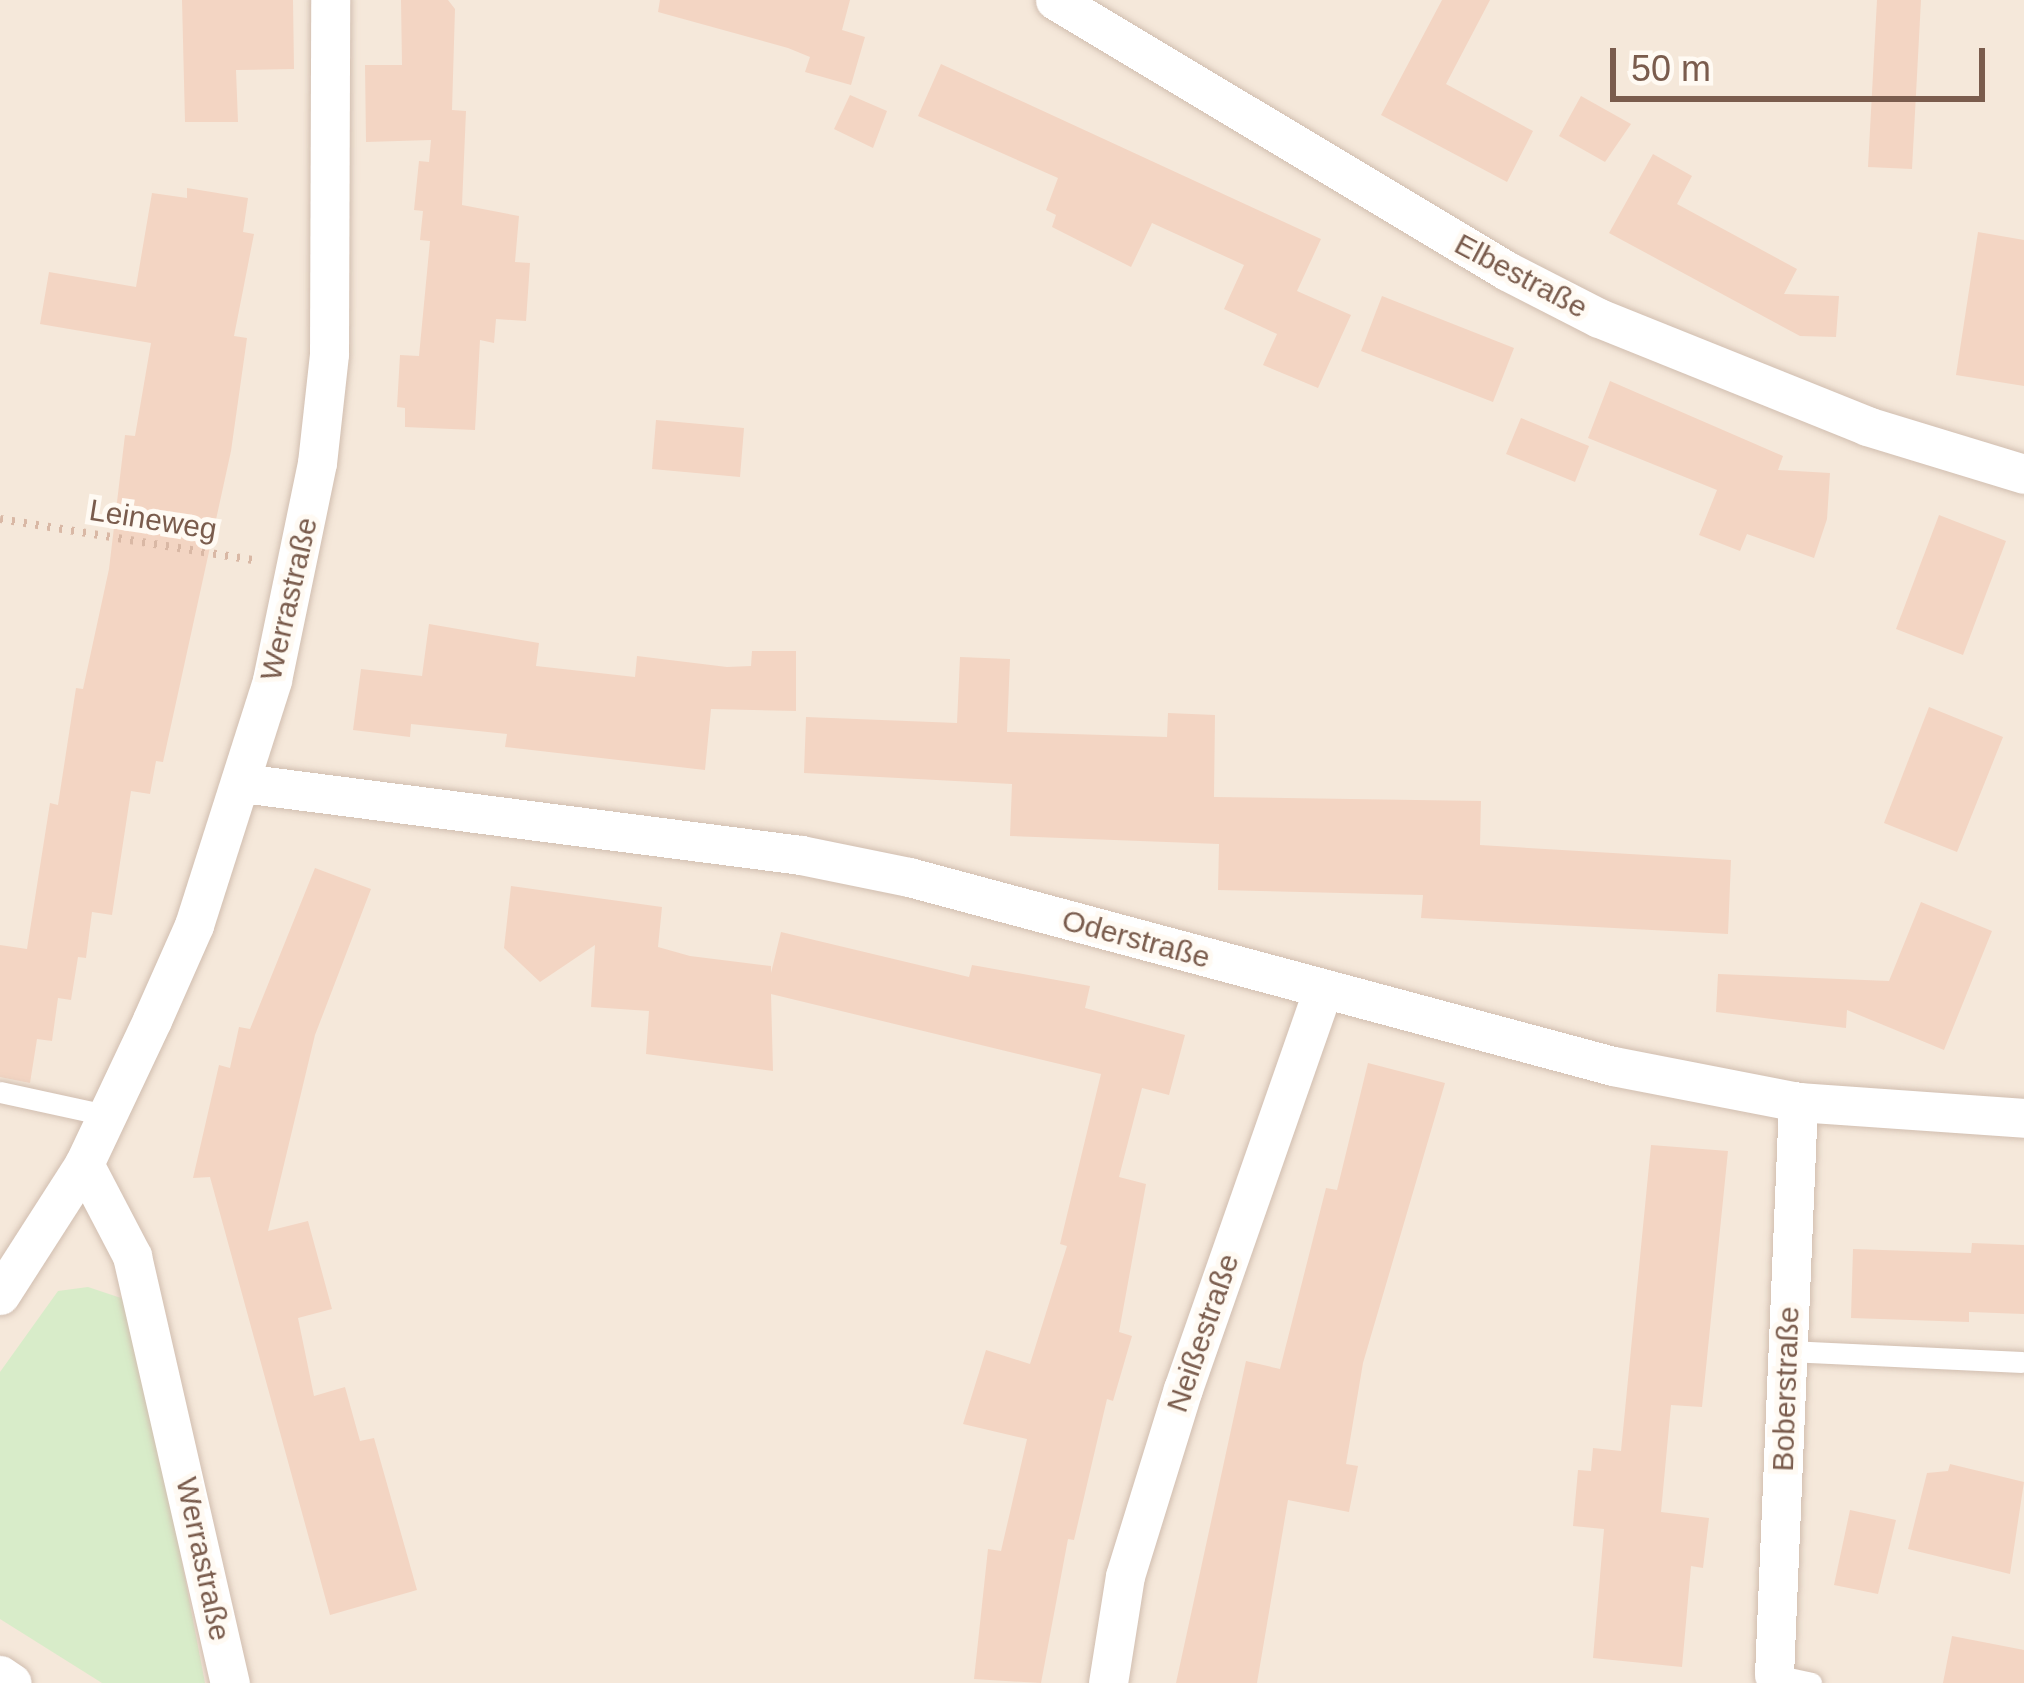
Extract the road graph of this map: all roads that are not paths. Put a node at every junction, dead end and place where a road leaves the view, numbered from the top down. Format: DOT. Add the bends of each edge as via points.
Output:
graph roads {
  1 [pos="330,0"];
  2 [pos="1055,0"];
  3 [pos="2024,474"];
  4 [pos="242,783"];
  5 [pos="1322,991"];
  6 [pos="0,1092"];
  7 [pos="1798,1102"];
  8 [pos="110,1115"];
  9 [pos="2024,1118"];
  10 [pos="84,1164"];
  11 [pos="0,1295"];
  12 [pos="1788,1351"];
  13 [pos="2022,1362"];
  14 [pos="0,1675"];
  15 [pos="1793,1679"];
  16 [pos="12,1683"];
  17 [pos="230,1683"];
  18 [pos="1108,1683"];
  1 -- 4 [label="street, Werrastraße" via="329,354 298,568"];
  2 -- 3 [label="street, Elbestraße" via="1469,249 1599,317 1867,426"];
  4 -- 5 [label="street, Oderstraße" via="801,855 910,877"];
  4 -- 8 [label="street, Werrastraße" via="194,925"];
  5 -- 7 [label="street, Oderstraße" via="1612,1066"];
  5 -- 18 [label="street, Neißestraße" via="1170,1430 1125,1576"];
  6 -- 8 [label="lane"];
  7 -- 9 [label="street, Oderstraße"];
  7 -- 12 [label="street, Boberstraße"];
  8 -- 10 [label="street, Werrastraße"];
  10 -- 11 [label="street, Werrastraße"];
  10 -- 17 [label="street, Werrastraße" via="132,1256"];
  12 -- 13 [label="lane"];
  12 -- 15 [label="street, Boberstraße"];
  14 -- 16 [label="street"];
}
